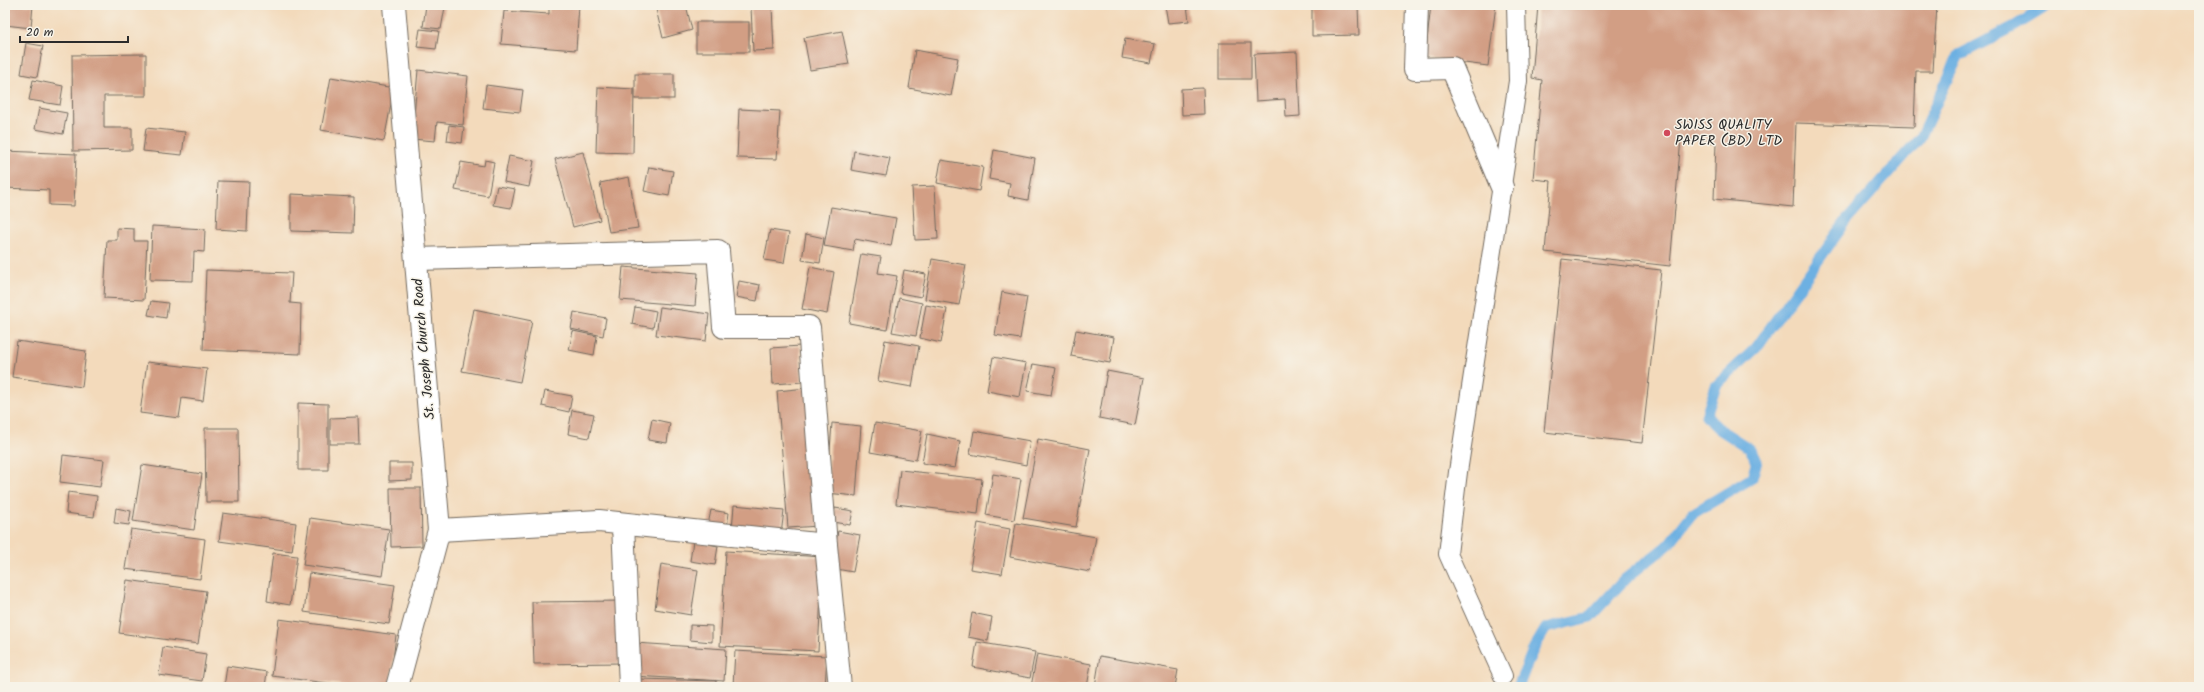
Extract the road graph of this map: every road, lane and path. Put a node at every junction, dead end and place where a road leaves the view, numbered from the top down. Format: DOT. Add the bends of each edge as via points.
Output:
graph roads {
  1 [pos="394,5"];
  2 [pos="1417,5"];
  3 [pos="1516,5"];
  4 [pos="1502,187"];
  5 [pos="416,259"];
  6 [pos="623,524"];
  7 [pos="439,530"];
  8 [pos="826,545"];
  9 [pos="1503,676"];
  10 [pos="397,687"];
  11 [pos="630,687"];
  12 [pos="840,687"];
  1 -- 5 [label="street, St. Joseph Church Road"];
  2 -- 4 [label="street" via="1414,69 1452,68"];
  3 -- 4 [label="lane" via="1518,80"];
  4 -- 9 [label="lane" via="1458,472 1448,554"];
  5 -- 7 [label="street, St. Joseph Church Road"];
  5 -- 8 [label="street" via="718,251 724,327 809,327"];
  6 -- 7 [label="street" via="599,521"];
  6 -- 8 [label="street"];
  6 -- 11 [label="street"];
  7 -- 10 [label="street, St. Joseph Church Road"];
  8 -- 12 [label="street"];
}
